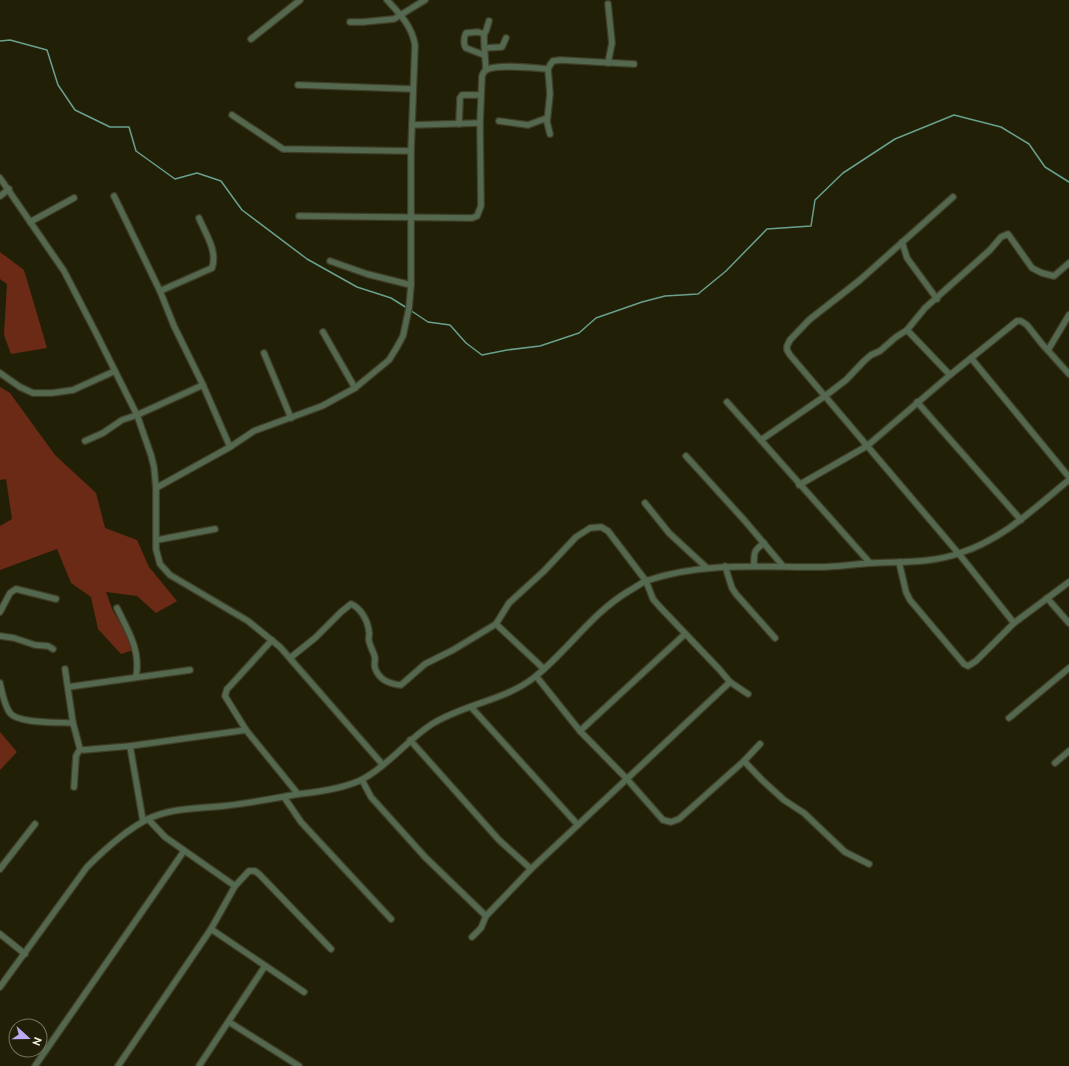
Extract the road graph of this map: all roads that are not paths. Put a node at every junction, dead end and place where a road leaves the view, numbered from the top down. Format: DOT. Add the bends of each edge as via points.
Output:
graph roads {
  1 [pos="300,0"];
  2 [pos="387,0"];
  3 [pos="424,0"];
  4 [pos="608,4"];
  5 [pos="401,15"];
  6 [pos="490,21"];
  7 [pos="350,22"];
  8 [pos="484,34"];
  9 [pos="506,38"];
  10 [pos="251,39"];
  11 [pos="485,48"];
  12 [pos="484,55"];
  13 [pos="608,63"];
  14 [pos="634,64"];
  15 [pos="548,69"];
  16 [pos="486,70"];
  17 [pos="298,85"];
  18 [pos="413,89"];
  19 [pos="481,94"];
  20 [pos="232,115"];
  21 [pos="547,118"];
  22 [pos="499,120"];
  23 [pos="480,123"];
  24 [pos="459,124"];
  25 [pos="412,125"];
  26 [pos="550,134"];
  27 [pos="411,151"];
  28 [pos="0,178"];
  29 [pos="9,189"];
  30 [pos="0,196"];
  31 [pos="114,196"];
  32 [pos="74,198"];
  33 [pos="953,198"];
  34 [pos="299,216"];
  35 [pos="412,217"];
  36 [pos="199,218"];
  37 [pos="30,222"];
  38 [pos="902,242"];
  39 [pos="330,261"];
  40 [pos="1069,263"];
  41 [pos="411,285"];
  42 [pos="160,291"];
  43 [pos="936,299"];
  44 [pos="1069,314"];
  45 [pos="907,330"];
  46 [pos="323,332"];
  47 [pos="1048,350"];
  48 [pos="264,353"];
  49 [pos="971,358"];
  50 [pos="115,371"];
  51 [pos="0,373"];
  52 [pos="1069,374"];
  53 [pos="950,375"];
  54 [pos="203,385"];
  55 [pos="355,388"];
  56 [pos="825,396"];
  57 [pos="727,402"];
  58 [pos="917,402"];
  59 [pos="137,415"];
  60 [pos="292,418"];
  61 [pos="761,440"];
  62 [pos="85,441"];
  63 [pos="867,446"];
  64 [pos="230,447"];
  65 [pos="686,456"];
  66 [pos="1069,477"];
  67 [pos="1069,480"];
  68 [pos="800,485"];
  69 [pos="156,488"];
  70 [pos="645,503"];
  71 [pos="1021,520"];
  72 [pos="215,529"];
  73 [pos="157,540"];
  74 [pos="764,543"];
  75 [pos="959,554"];
  76 [pos="899,562"];
  77 [pos="870,563"];
  78 [pos="725,566"];
  79 [pos="754,566"];
  80 [pos="783,566"];
  81 [pos="707,568"];
  82 [pos="646,581"];
  83 [pos="1069,582"];
  84 [pos="1047,598"];
  85 [pos="56,599"];
  86 [pos="117,608"];
  87 [pos="0,612"];
  88 [pos="1014,623"];
  89 [pos="1069,623"];
  90 [pos="496,624"];
  91 [pos="685,634"];
  92 [pos="0,636"];
  93 [pos="775,638"];
  94 [pos="272,640"];
  95 [pos="53,649"];
  96 [pos="290,658"];
  97 [pos="65,669"];
  98 [pos="544,669"];
  99 [pos="1069,669"];
  100 [pos="190,670"];
  101 [pos="536,676"];
  102 [pos="136,677"];
  103 [pos="730,682"];
  104 [pos="0,683"];
  105 [pos="68,686"];
  106 [pos="748,694"];
  107 [pos="471,707"];
  108 [pos="1008,718"];
  109 [pos="73,722"];
  110 [pos="246,730"];
  111 [pos="580,731"];
  112 [pos="410,740"];
  113 [pos="760,744"];
  114 [pos="130,746"];
  115 [pos="80,749"];
  116 [pos="1069,751"];
  117 [pos="744,761"];
  118 [pos="1055,763"];
  119 [pos="384,764"];
  120 [pos="626,778"];
  121 [pos="362,780"];
  122 [pos="74,787"];
  123 [pos="298,794"];
  124 [pos="284,797"];
  125 [pos="146,820"];
  126 [pos="35,824"];
  127 [pos="578,825"];
  128 [pos="184,851"];
  129 [pos="869,864"];
  130 [pos="0,869"];
  131 [pos="531,869"];
  132 [pos="236,886"];
  133 [pos="486,916"];
  134 [pos="391,919"];
  135 [pos="211,928"];
  136 [pos="0,934"];
  137 [pos="472,937"];
  138 [pos="331,948"];
  139 [pos="24,954"];
  140 [pos="265,966"];
  141 [pos="0,987"];
  142 [pos="304,992"];
  143 [pos="229,1022"];
  144 [pos="34,1066"];
  145 [pos="118,1066"];
  146 [pos="199,1066"];
  147 [pos="299,1066"];
  1 -- 10 [label="street"];
  2 -- 5 [label="street"];
  3 -- 5 [label="street"];
  4 -- 13 [label="street" via="612,44"];
  5 -- 7 [label="street" via="394,19"];
  5 -- 18 [label="street" via="412,31 416,45"];
  6 -- 8 [label="street"];
  8 -- 11 [label="street"];
  8 -- 12 [label="street" via="466,33 464,38 466,48"];
  9 -- 11 [label="street" via="502,47"];
  11 -- 12 [label="street"];
  12 -- 16 [label="street"];
  13 -- 14 [label="street"];
  13 -- 15 [label="street" via="555,60"];
  15 -- 16 [label="street" via="513,67"];
  15 -- 21 [label="street" via="550,94"];
  16 -- 19 [label="street" via="482,76"];
  17 -- 18 [label="street"];
  18 -- 25 [label="street"];
  19 -- 23 [label="street"];
  19 -- 24 [label="street" via="460,98"];
  20 -- 27 [label="street" via="283,149"];
  21 -- 22 [label="street" via="528,125"];
  21 -- 26 [label="street"];
  23 -- 24 [label="street"];
  23 -- 35 [label="street" via="481,206 477,216"];
  24 -- 25 [label="street"];
  25 -- 27 [label="street"];
  27 -- 35 [label="street"];
  28 -- 29 [label="street"];
  29 -- 30 [label="street"];
  29 -- 37 [label="street"];
  31 -- 42 [label="street"];
  32 -- 37 [label="street"];
  33 -- 38 [label="street"];
  34 -- 35 [label="street"];
  35 -- 41 [label="street"];
  36 -- 42 [label="street" via="215,258 212,268"];
  37 -- 50 [label="street" via="64,272"];
  38 -- 43 [label="street" via="907,258"];
  38 -- 56 [label="street" via="812,318 787,346 790,354"];
  39 -- 41 [label="street"];
  40 -- 43 [label="street" via="1054,276 1042,273 1032,268 1008,234 1001,237"];
  41 -- 55 [label="street" via="403,336 388,360"];
  42 -- 54 [label="street"];
  43 -- 45 [label="street"];
  44 -- 47 [label="street"];
  45 -- 53 [label="street"];
  45 -- 56 [label="street" via="864,360 846,380"];
  46 -- 55 [label="street"];
  47 -- 49 [label="street" via="1027,325 1017,321"];
  47 -- 52 [label="street"];
  48 -- 60 [label="street"];
  49 -- 53 [label="street"];
  49 -- 66 [label="street"];
  50 -- 51 [label="street" via="73,390 52,393 33,393"];
  50 -- 59 [label="street"];
  53 -- 58 [label="street"];
  54 -- 59 [label="street"];
  54 -- 64 [label="street"];
  55 -- 60 [label="street" via="322,406"];
  56 -- 61 [label="street"];
  56 -- 63 [label="street"];
  57 -- 61 [label="street"];
  58 -- 63 [label="street"];
  58 -- 71 [label="street"];
  59 -- 62 [label="street" via="122,420"];
  59 -- 69 [label="street" via="151,455"];
  60 -- 64 [label="street" via="254,431"];
  61 -- 68 [label="street"];
  63 -- 68 [label="street"];
  63 -- 75 [label="street"];
  64 -- 69 [label="street"];
  65 -- 74 [label="street"];
  67 -- 71 [label="street"];
  68 -- 77 [label="street"];
  69 -- 73 [label="street"];
  70 -- 81 [label="street" via="669,533"];
  71 -- 75 [label="street" via="995,538"];
  72 -- 73 [label="street"];
  73 -- 94 [label="street" via="157,557 166,571 248,621"];
  74 -- 79 [label="street" via="754,554"];
  74 -- 80 [label="street"];
  75 -- 76 [label="street"];
  75 -- 88 [label="street"];
  76 -- 77 [label="street"];
  76 -- 88 [label="street" via="910,600 965,665 970,666 976,661"];
  77 -- 80 [label="street"];
  78 -- 79 [label="street"];
  78 -- 81 [label="street"];
  78 -- 93 [label="street" via="736,594"];
  79 -- 80 [label="street"];
  81 -- 82 [label="street"];
  82 -- 90 [label="street" via="608,531 601,527 590,528 576,538 509,603"];
  82 -- 91 [label="street" via="653,599"];
  82 -- 98 [label="street" via="602,611"];
  83 -- 84 [label="street"];
  84 -- 88 [label="street"];
  84 -- 89 [label="street"];
  85 -- 87 [label="street" via="16,589 10,593"];
  86 -- 102 [label="street" via="133,639 138,665"];
  90 -- 96 [label="street" via="425,664 401,685 386,682 375,668 367,623 358,608 351,604"];
  90 -- 98 [label="street"];
  91 -- 103 [label="street"];
  91 -- 111 [label="street"];
  92 -- 95 [label="street"];
  94 -- 96 [label="street"];
  94 -- 110 [label="street" via="230,685 226,693 226,698"];
  96 -- 119 [label="street"];
  97 -- 105 [label="street"];
  98 -- 101 [label="street"];
  99 -- 108 [label="street"];
  100 -- 102 [label="street"];
  101 -- 107 [label="street" via="522,686"];
  101 -- 111 [label="street"];
  102 -- 105 [label="street"];
  103 -- 106 [label="street"];
  103 -- 120 [label="street"];
  104 -- 109 [label="street" via="8,711 15,717 42,722"];
  105 -- 109 [label="street"];
  107 -- 112 [label="street" via="448,715"];
  107 -- 127 [label="street"];
  109 -- 115 [label="street"];
  110 -- 114 [label="street"];
  110 -- 123 [label="street"];
  111 -- 120 [label="street"];
  112 -- 119 [label="street"];
  112 -- 131 [label="street" via="499,840"];
  113 -- 117 [label="street"];
  114 -- 115 [label="street"];
  114 -- 125 [label="street"];
  115 -- 122 [label="street" via="76,756"];
  116 -- 118 [label="street"];
  117 -- 120 [label="street" via="674,822 663,820"];
  117 -- 129 [label="street" via="784,800 804,813 845,852"];
  119 -- 121 [label="street"];
  120 -- 127 [label="street"];
  121 -- 123 [label="street" via="335,788"];
  121 -- 133 [label="street" via="371,797 425,857"];
  123 -- 124 [label="street"];
  124 -- 125 [label="street" via="176,809"];
  124 -- 134 [label="street" via="301,822"];
  125 -- 128 [label="street"];
  125 -- 139 [label="street" via="87,867"];
  126 -- 130 [label="street"];
  127 -- 131 [label="street"];
  128 -- 132 [label="street"];
  128 -- 144 [label="street"];
  131 -- 133 [label="street"];
  132 -- 135 [label="street"];
  132 -- 138 [label="street" via="249,871 255,871"];
  133 -- 137 [label="street" via="481,928"];
  135 -- 140 [label="street"];
  135 -- 145 [label="street"];
  136 -- 139 [label="street"];
  139 -- 141 [label="street"];
  140 -- 142 [label="street"];
  140 -- 143 [label="street"];
  143 -- 146 [label="street"];
  143 -- 147 [label="street"];
}
